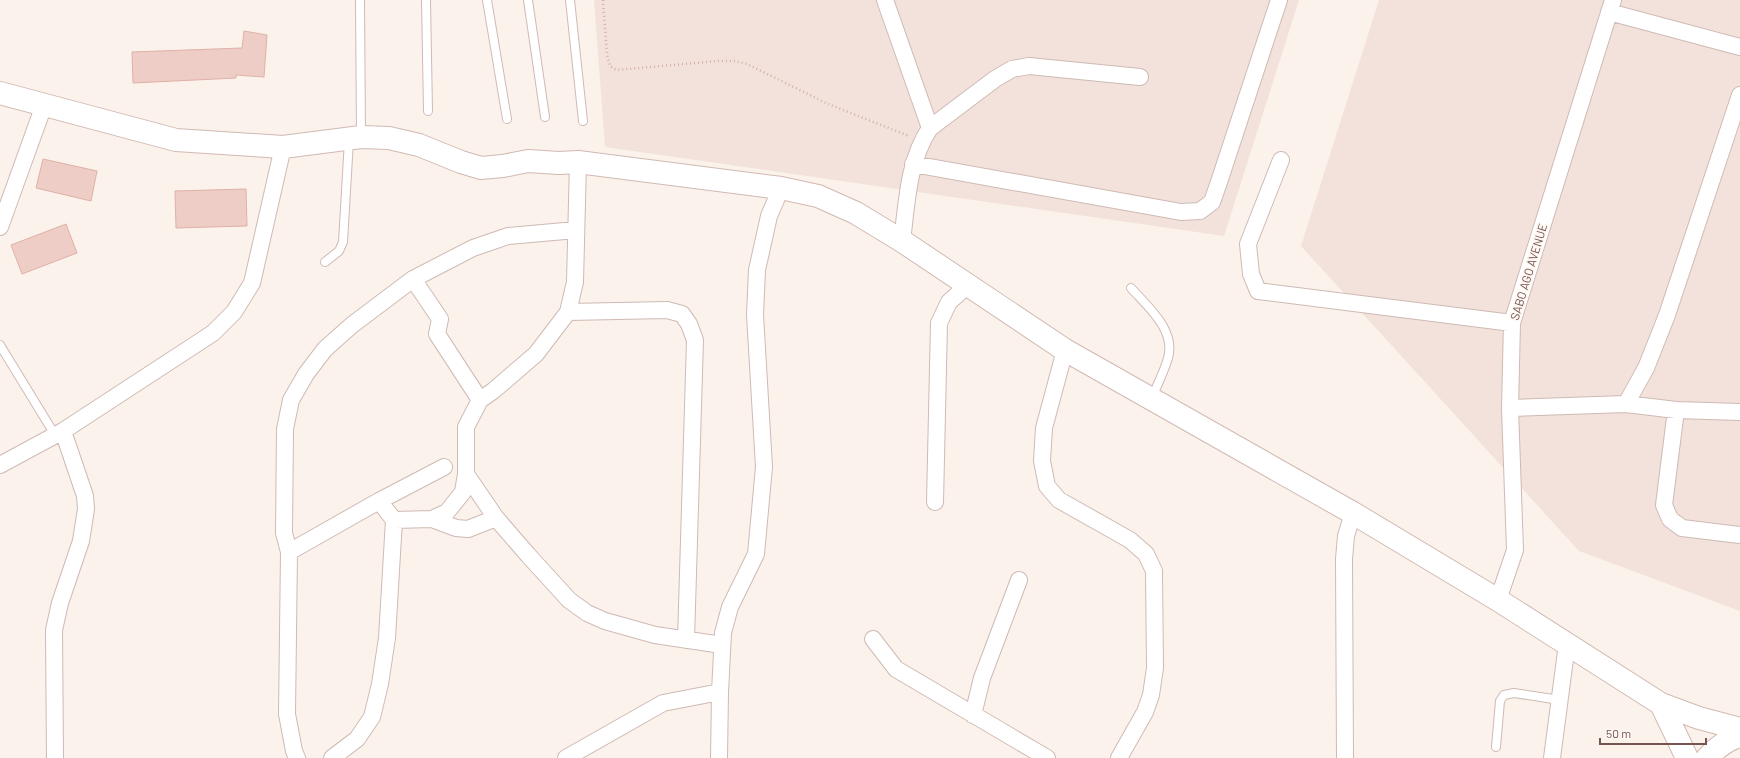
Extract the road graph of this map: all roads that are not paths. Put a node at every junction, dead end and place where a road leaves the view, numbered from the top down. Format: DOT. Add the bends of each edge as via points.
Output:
graph roads {
  1 [pos="360,0"];
  2 [pos="426,0"];
  3 [pos="487,0"];
  4 [pos="528,0"];
  5 [pos="570,0"];
  6 [pos="885,0"];
  7 [pos="1279,0"];
  8 [pos="1611,6"];
  9 [pos="1740,47"];
  10 [pos="1140,77"];
  11 [pos="0,93"];
  12 [pos="1740,95"];
  13 [pos="44,105"];
  14 [pos="428,111"];
  15 [pos="545,117"];
  16 [pos="508,119"];
  17 [pos="583,121"];
  18 [pos="926,135"];
  19 [pos="355,138"];
  20 [pos="283,147"];
  21 [pos="1281,160"];
  22 [pos="578,162"];
  23 [pos="913,164"];
  24 [pos="781,188"];
  25 [pos="0,226"];
  26 [pos="576,230"];
  27 [pos="902,241"];
  28 [pos="326,262"];
  29 [pos="413,279"];
  30 [pos="968,285"];
  31 [pos="1131,288"];
  32 [pos="568,312"];
  33 [pos="1512,323"];
  34 [pos="0,345"];
  35 [pos="1065,350"];
  36 [pos="1151,399"];
  37 [pos="480,400"];
  38 [pos="1626,404"];
  39 [pos="1510,408"];
  40 [pos="1676,410"];
  41 [pos="1740,412"];
  42 [pos="59,433"];
  43 [pos="0,465"];
  44 [pos="444,467"];
  45 [pos="466,474"];
  46 [pos="379,501"];
  47 [pos="936,502"];
  48 [pos="1353,513"];
  49 [pos="496,518"];
  50 [pos="432,519"];
  51 [pos="394,520"];
  52 [pos="1740,535"];
  53 [pos="289,552"];
  54 [pos="1019,580"];
  55 [pos="1498,600"];
  56 [pos="873,639"];
  57 [pos="686,640"];
  58 [pos="1567,644"];
  59 [pos="722,645"];
  60 [pos="720,692"];
  61 [pos="1560,700"];
  62 [pos="1661,704"];
  63 [pos="973,715"];
  64 [pos="1740,729"];
  65 [pos="1740,736"];
  66 [pos="1496,747"];
  67 [pos="55,758"];
  68 [pos="297,758"];
  69 [pos="332,758"];
  70 [pos="566,758"];
  71 [pos="719,758"];
  72 [pos="1047,758"];
  73 [pos="1119,758"];
  74 [pos="1345,758"];
  75 [pos="1552,758"];
  76 [pos="1687,758"];
  77 [pos="1707,758"];
  1 -- 19 [label="lane"];
  2 -- 14 [label="lane"];
  3 -- 16 [label="lane"];
  4 -- 15 [label="lane"];
  5 -- 17 [label="lane"];
  6 -- 18 [label="street"];
  7 -- 23 [label="street" via="1212,202 1200,211 1181,212"];
  8 -- 9 [label="street"];
  8 -- 33 [label="street, SABO AGO AVENUE"];
  10 -- 18 [label="street" via="1030,66 1012,69"];
  11 -- 13 [label="street"];
  12 -- 38 [label="street" via="1667,316 1646,368"];
  13 -- 20 [label="street" via="176,140"];
  13 -- 25 [label="street"];
  18 -- 23 [label="street"];
  19 -- 20 [label="street"];
  19 -- 22 [label="street" via="389,138 420,145 481,168 528,161"];
  19 -- 28 [label="lane" via="343,242 339,251"];
  20 -- 42 [label="street" via="252,283 234,312 213,333"];
  21 -- 33 [label="street" via="1248,244 1251,274 1258,291"];
  22 -- 24 [label="street"];
  22 -- 26 [label="street"];
  23 -- 27 [label="street"];
  24 -- 27 [label="street" via="818,196 856,213"];
  24 -- 59 [label="street" via="769,216 757,270 755,314 764,466 756,554 730,607"];
  26 -- 29 [label="street" via="508,236 473,248"];
  26 -- 32 [label="street" via="575,282"];
  27 -- 30 [label="street"];
  29 -- 37 [label="street" via="440,318 437,334"];
  29 -- 53 [label="street" via="324,349 291,400 285,429 284,533"];
  30 -- 35 [label="street"];
  30 -- 47 [label="street" via="949,302 939,323"];
  31 -- 36 [label="lane" via="1163,325 1168,338 1168,358"];
  32 -- 37 [label="street" via="536,354"];
  32 -- 57 [label="street" via="667,310 682,314 695,340"];
  33 -- 39 [label="street, SABO AGO AVENUE"];
  34 -- 42 [label="lane"];
  35 -- 36 [label="street"];
  35 -- 73 [label="street" via="1044,428 1042,461 1047,486 1059,500 1130,540 1146,554 1154,571 1155,668 1151,695 1145,712"];
  36 -- 48 [label="street"];
  37 -- 45 [label="street" via="466,427"];
  38 -- 39 [label="street"];
  38 -- 40 [label="street"];
  39 -- 55 [label="street, SABO AGO AVENUE" via="1515,550"];
  40 -- 41 [label="street"];
  40 -- 52 [label="street" via="1664,505 1670,519 1682,528"];
  42 -- 43 [label="street"];
  42 -- 67 [label="street" via="85,496 86,509 81,541 60,602 54,630"];
  44 -- 46 [label="street"];
  45 -- 49 [label="street"];
  45 -- 50 [label="street" via="464,492 447,512"];
  46 -- 51 [label="street"];
  46 -- 53 [label="street"];
  48 -- 55 [label="street"];
  48 -- 74 [label="street" via="1346,536 1344,560"];
  49 -- 50 [label="street" via="468,529 456,528"];
  49 -- 57 [label="street" via="569,600 587,613 605,621 655,635"];
  50 -- 51 [label="street"];
  51 -- 69 [label="street" via="387,638 372,717 357,739"];
  53 -- 68 [label="street" via="287,714"];
  54 -- 63 [label="street" via="982,678"];
  55 -- 58 [label="street"];
  56 -- 63 [label="street" via="896,669"];
  57 -- 59 [label="street"];
  58 -- 61 [label="street"];
  58 -- 62 [label="street"];
  59 -- 60 [label="street"];
  60 -- 70 [label="street" via="663,703"];
  60 -- 71 [label="street"];
  61 -- 66 [label="lane" via="1514,693 1504,695 1500,701"];
  61 -- 75 [label="street"];
  62 -- 64 [label="street"];
  62 -- 76 [label="street"];
  63 -- 72 [label="street"];
  65 -- 77 [label="street" via="1716,747"];
}
